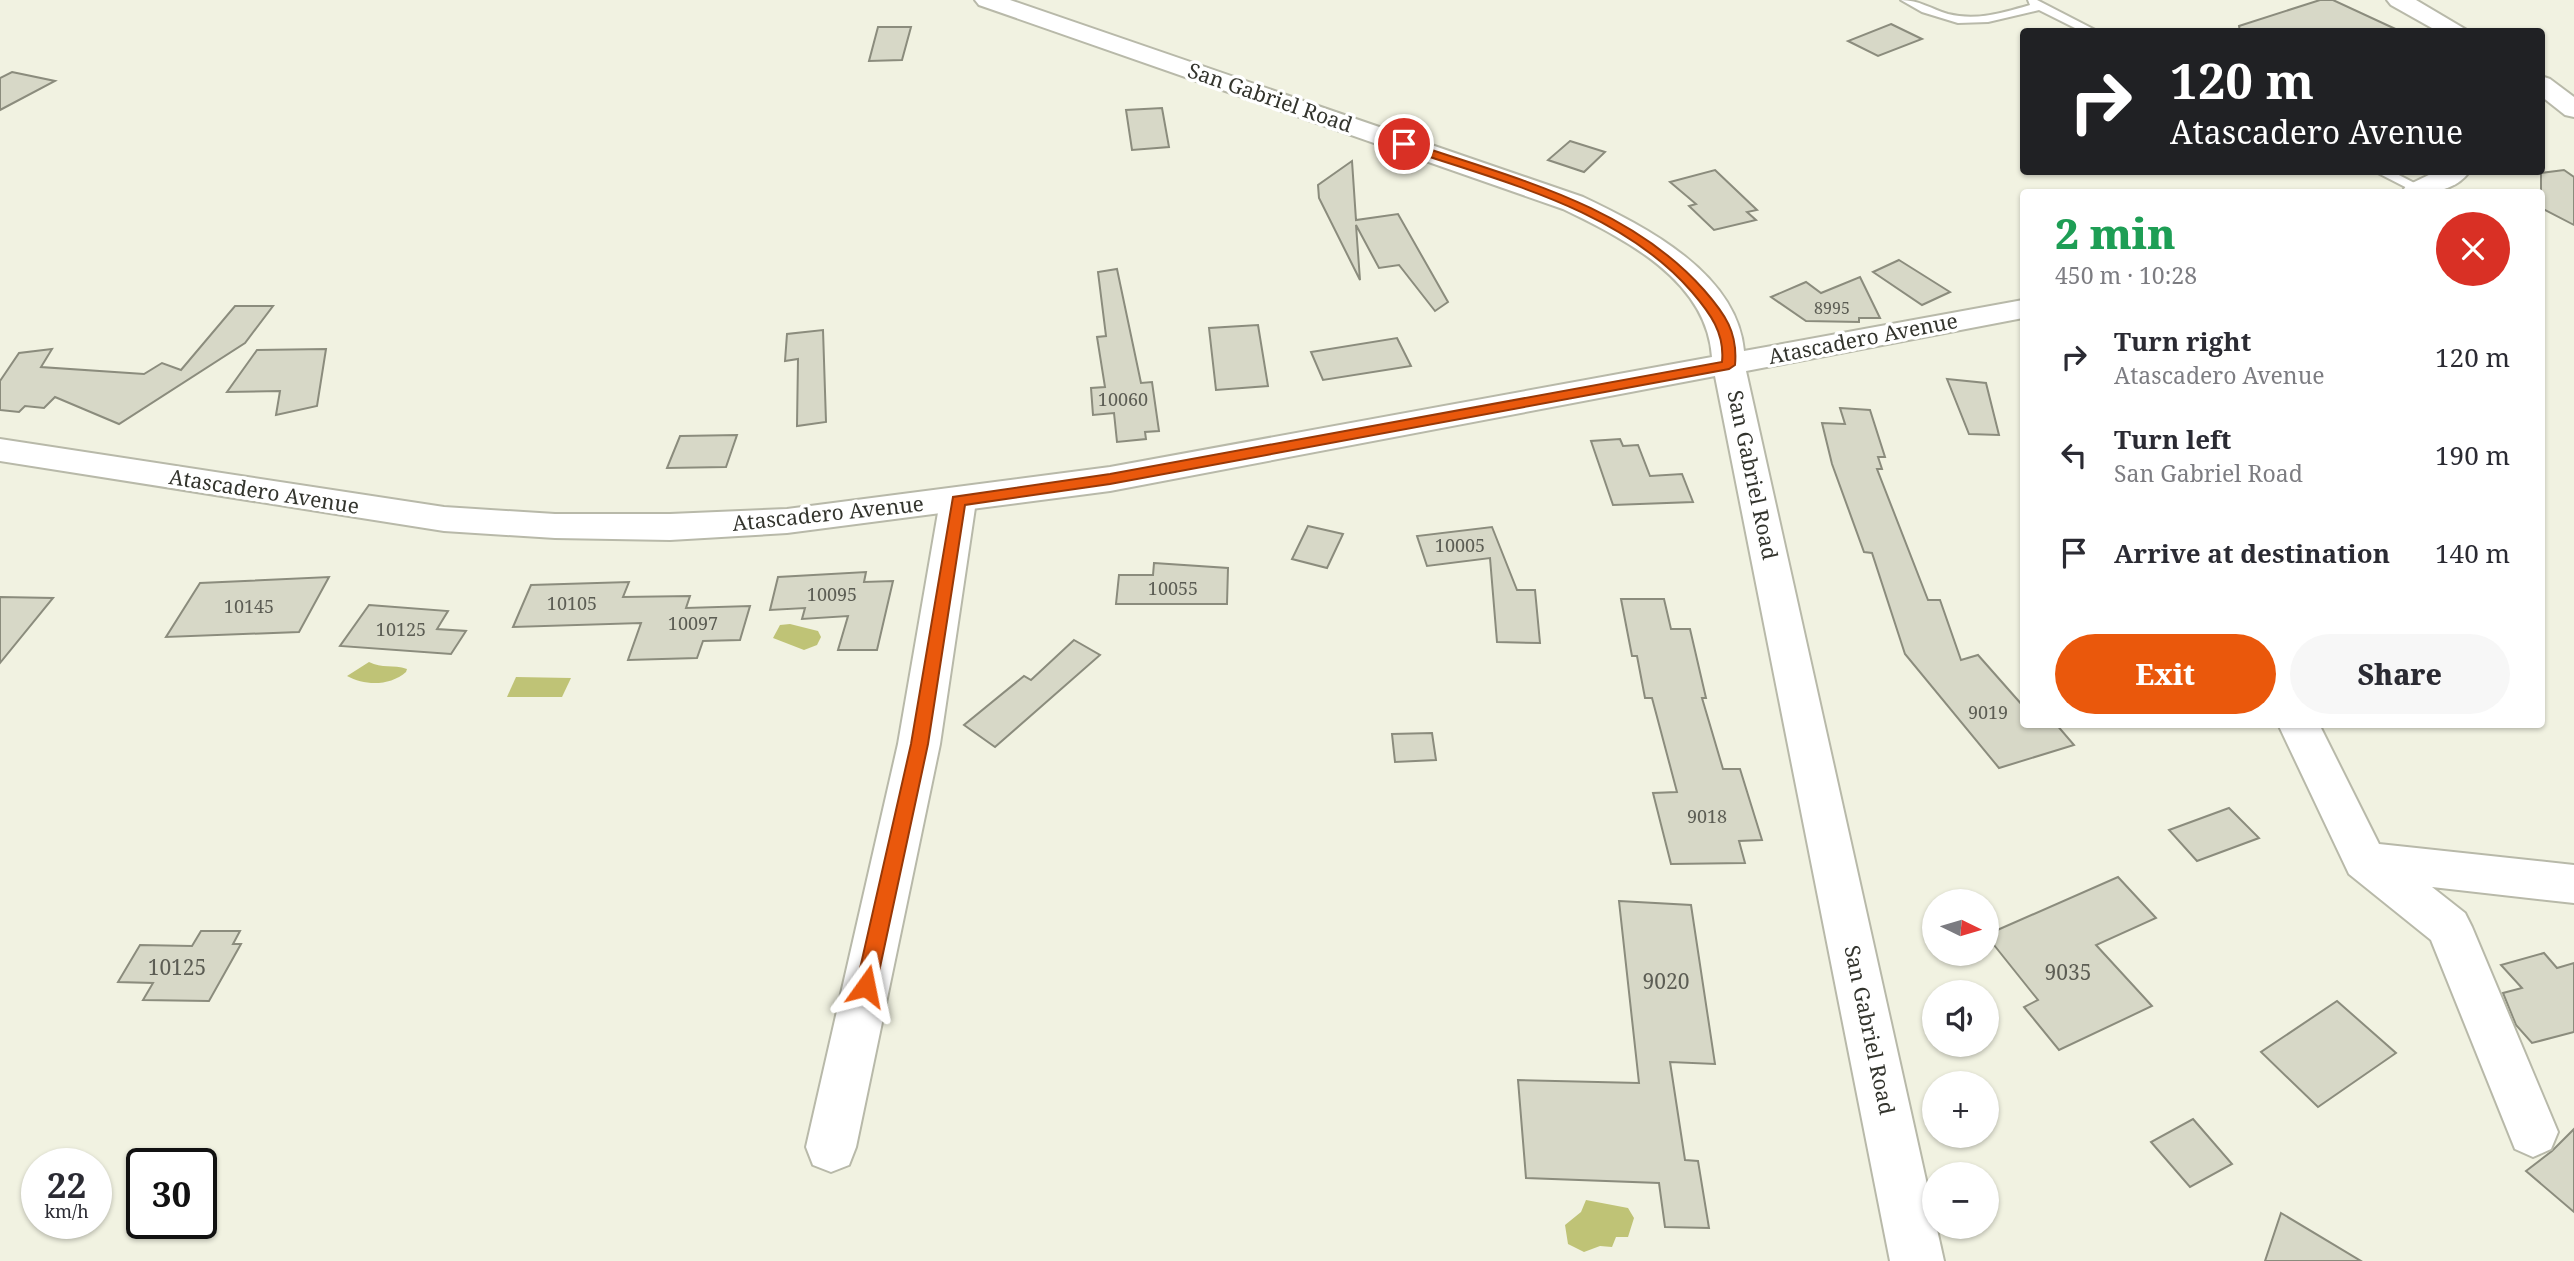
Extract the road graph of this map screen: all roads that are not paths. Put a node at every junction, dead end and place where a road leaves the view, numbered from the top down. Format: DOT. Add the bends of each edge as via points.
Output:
graph roads {
  1 [pos="987,0"];
  2 [pos="1907,0"];
  3 [pos="2028,0"];
  4 [pos="2399,0"];
  5 [pos="2041,6"];
  6 [pos="2085,28"];
  7 [pos="2451,28"];
  8 [pos="2545,88"];
  9 [pos="2568,109"];
  10 [pos="2389,175"];
  11 [pos="2449,175"];
  12 [pos="2414,189"];
  13 [pos="2422,189"];
  14 [pos="2020,310"];
  15 [pos="1729,365"];
  16 [pos="0,450"];
  17 [pos="958,501"];
  18 [pos="2300,728"];
  19 [pos="2365,861"];
  20 [pos="2574,884"];
  21 [pos="2533,1132"];
  22 [pos="831,1147"];
  23 [pos="1917,1261"];
  1 -- 15 [label="street, San Gabriel Road" via="1549,194 1595,214 1657,250 1705,296 1731,344"];
  2 -- 5 [label="lane" via="1931,13 1966,22"];
  3 -- 5 [label="lane"];
  4 -- 7 [label="street"];
  5 -- 6 [label="lane"];
  8 -- 9 [label="street"];
  10 -- 12 [label="lane"];
  11 -- 13 [label="street"];
  14 -- 15 [label="street, Atascadero Avenue"];
  15 -- 17 [label="street, Atascadero Avenue" via="1110,479"];
  15 -- 23 [label="street, San Gabriel Road"];
  16 -- 17 [label="street, Atascadero Avenue" via="361,508 555,526 787,521"];
  17 -- 22 [label="street" via="919,744"];
  18 -- 19 [label="street"];
  19 -- 20 [label="street"];
  19 -- 21 [label="street" via="2449,927"];
}
